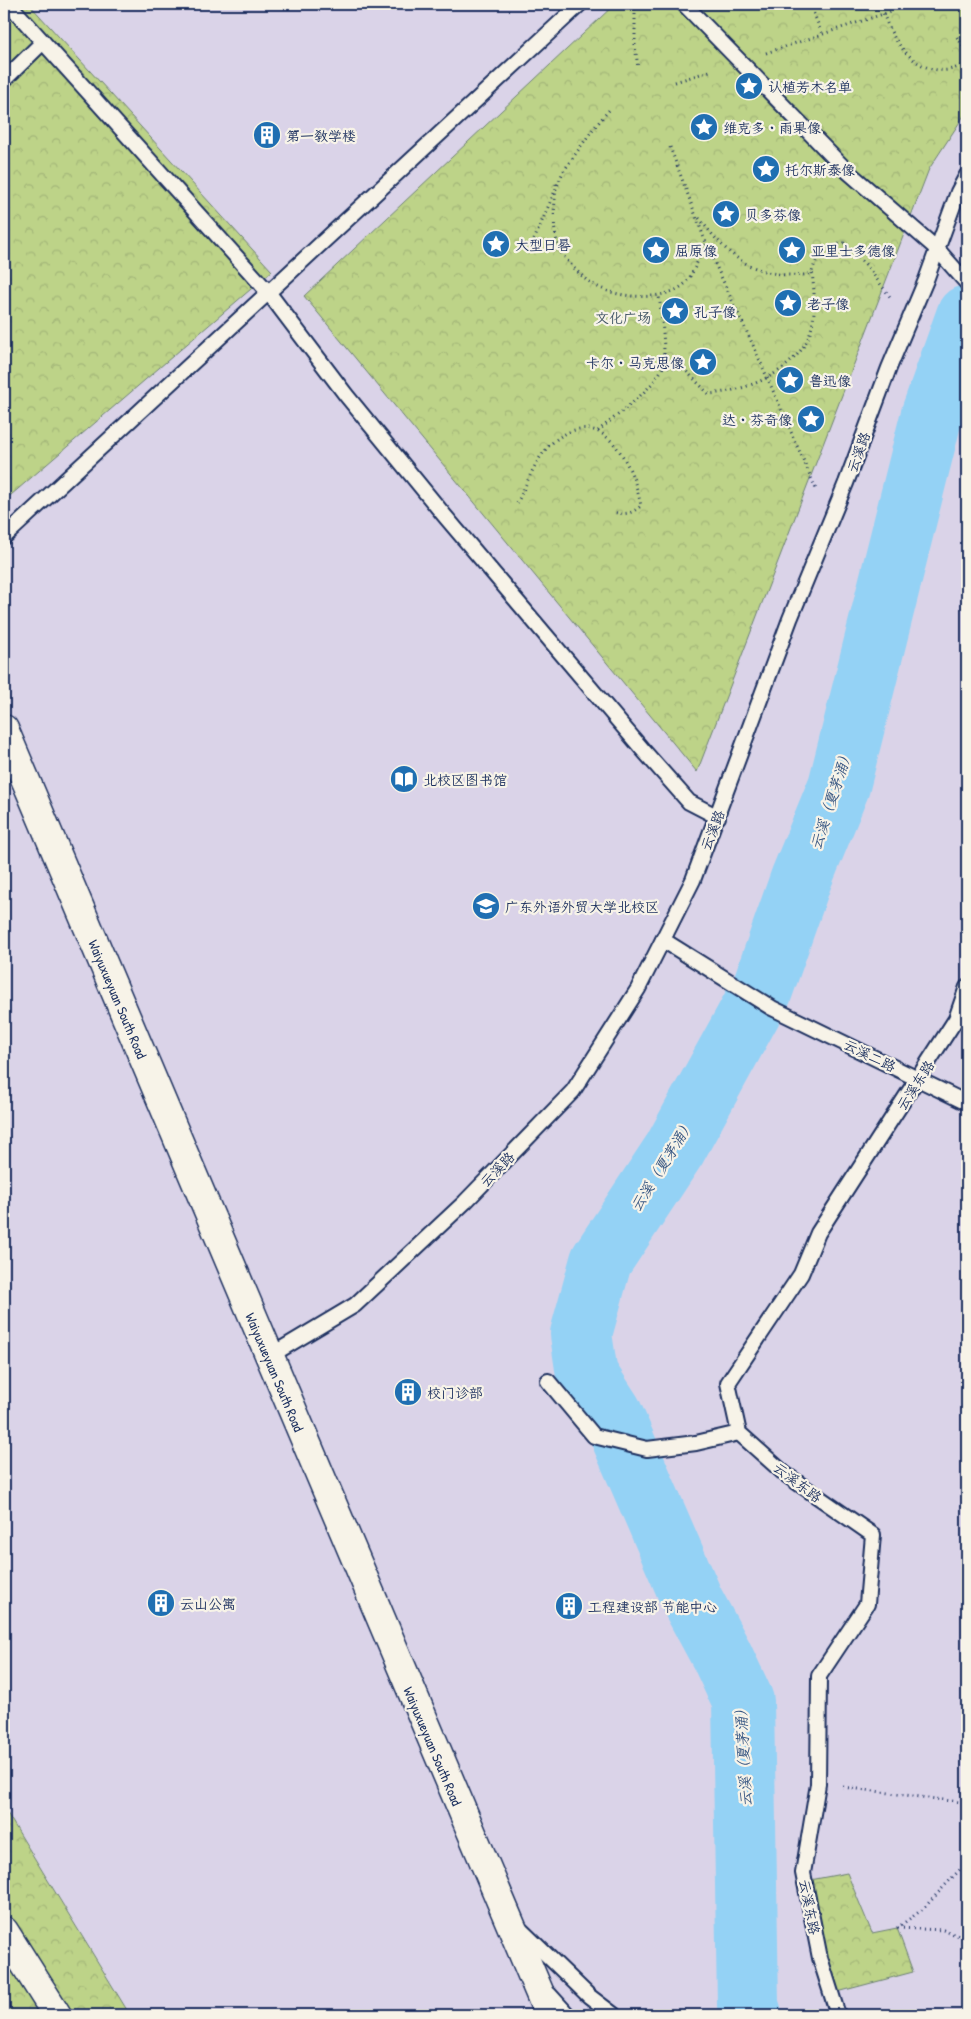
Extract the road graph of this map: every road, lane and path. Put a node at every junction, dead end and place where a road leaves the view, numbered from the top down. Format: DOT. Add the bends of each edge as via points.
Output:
graph roads {
  1 [pos="9,4"];
  2 [pos="580,4"];
  3 [pos="635,4"];
  4 [pos="684,4"];
  5 [pos="810,4"];
  6 [pos="882,4"];
  7 [pos="892,11"];
  8 [pos="884,14"];
  9 [pos="822,34"];
  10 [pos="957,36"];
  11 [pos="43,42"];
  12 [pos="967,52"];
  13 [pos="740,62"];
  14 [pos="967,64"];
  15 [pos="638,68"];
  16 [pos="4,80"];
  17 [pos="675,82"];
  18 [pos="610,109"];
  19 [pos="670,147"];
  20 [pos="967,175"];
  21 [pos="556,184"];
  22 [pos="697,216"];
  23 [pos="534,240"];
  24 [pos="707,244"];
  25 [pos="937,249"];
  26 [pos="812,272"];
  27 [pos="967,283"];
  28 [pos="268,292"];
  29 [pos="659,296"];
  30 [pos="911,316"];
  31 [pos="663,367"];
  32 [pos="767,376"];
  33 [pos="598,431"];
  34 [pos="517,503"];
  35 [pos="613,512"];
  36 [pos="830,521"];
  37 [pos="4,537"];
  38 [pos="4,729"];
  39 [pos="718,817"];
  40 [pos="663,940"];
  41 [pos="967,987"];
  42 [pos="919,1080"];
  43 [pos="967,1103"];
  44 [pos="268,1357"];
  45 [pos="548,1381"];
  46 [pos="740,1433"];
  47 [pos="818,1784"];
  48 [pos="967,1803"];
  49 [pos="967,1862"];
  50 [pos="506,1916"];
  51 [pos="4,1931"];
  52 [pos="967,1939"];
  53 [pos="530,1972"];
  54 [pos="57,2015"];
  55 [pos="548,2015"];
  56 [pos="568,2015"];
  57 [pos="614,2015"];
  58 [pos="838,2015"];
  1 -- 11 [label="lane"];
  2 -- 28 [label="lane"];
  3 -- 15 [label="path"];
  4 -- 13 [label="lane"];
  5 -- 9 [label="path"];
  6 -- 8 [label="path"];
  7 -- 8 [label="path"];
  8 -- 9 [label="path"];
  8 -- 14 [label="path" via="900,48 922,65 947,70"];
  9 -- 13 [label="path"];
  10 -- 12 [label="path"];
  11 -- 16 [label="lane"];
  11 -- 28 [label="lane"];
  13 -- 17 [label="path"];
  13 -- 25 [label="lane" via="846,170"];
  18 -- 21 [label="path"];
  19 -- 22 [label="path"];
  20 -- 25 [label="lane, 云溪路"];
  21 -- 23 [label="path"];
  21 -- 29 [label="path" via="553,222 562,254 588,281 617,294"];
  22 -- 24 [label="path"];
  22 -- 26 [label="path" via="720,244 743,263 770,273 805,276"];
  24 -- 29 [label="path" via="689,281"];
  24 -- 32 [label="path"];
  25 -- 27 [label="lane"];
  25 -- 30 [label="lane, 云溪路"];
  26 -- 30 [label="path" via="816,259 829,246 844,243 866,265 880,287"];
  26 -- 32 [label="path" via="816,303 812,328 799,353 780,370"];
  28 -- 37 [label="lane"];
  28 -- 39 [label="lane" via="346,395 444,515 643,750 689,802"];
  29 -- 31 [label="path" via="664,334"];
  30 -- 36 [label="lane, 云溪路"];
  31 -- 32 [label="path" via="684,370 709,394 753,385"];
  31 -- 33 [label="path" via="651,383"];
  32 -- 36 [label="path"];
  33 -- 34 [label="path" via="574,430 552,444"];
  33 -- 35 [label="path" via="622,452 640,500 641,506 634,512 623,515"];
  36 -- 39 [label="lane, 云溪路" via="790,619"];
  38 -- 44 [label="street, Waiyuxueyuan South Road"];
  39 -- 40 [label="lane, 云溪路" via="693,880"];
  40 -- 42 [label="lane, 云溪二路" via="772,1008"];
  40 -- 44 [label="lane, 云溪路" via="638,989 574,1091 465,1202 355,1305"];
  41 -- 42 [label="lane, 云溪东路" via="956,1019"];
  42 -- 43 [label="lane, 云溪二路"];
  42 -- 46 [label="lane, 云溪东路" via="818,1232 801,1274 728,1383"];
  44 -- 50 [label="street, Waiyuxueyuan South Road"];
  45 -- 46 [label="lane" via="594,1436 647,1449"];
  46 -- 47 [label="lane, 云溪东路" via="785,1474 872,1535 866,1604 819,1676"];
  47 -- 48 [label="path"];
  47 -- 58 [label="lane, 云溪东路" via="803,1873 820,1958"];
  49 -- 52 [label="path" via="923,1909 897,1928 943,1930"];
  50 -- 53 [label="street, Waiyuxueyuan South Road"];
  50 -- 57 [label="lane" via="589,1996"];
  51 -- 54 [label="street"];
  53 -- 55 [label="street, Waiyuxueyuan South Road"];
  53 -- 56 [label="lane"];
}
